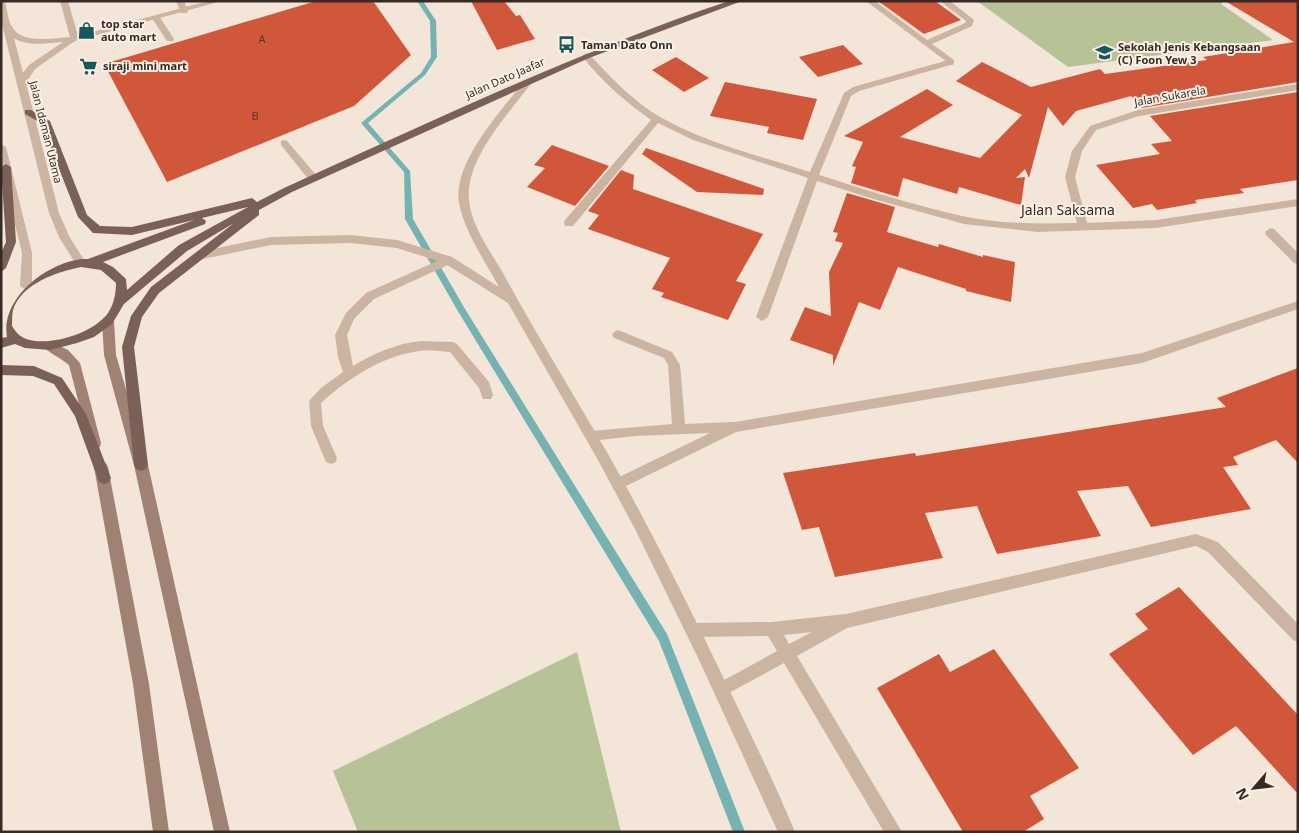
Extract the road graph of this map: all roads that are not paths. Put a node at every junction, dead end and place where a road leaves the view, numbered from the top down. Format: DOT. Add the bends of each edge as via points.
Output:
graph roads {
  1 [pos="64,1"];
  2 [pos="180,1"];
  3 [pos="218,1"];
  4 [pos="738,1"];
  5 [pos="870,1"];
  6 [pos="944,1"];
  7 [pos="1,2"];
  8 [pos="184,10"];
  9 [pos="156,18"];
  10 [pos="8,28"];
  11 [pos="75,39"];
  12 [pos="170,39"];
  13 [pos="926,43"];
  14 [pos="586,56"];
  15 [pos="528,82"];
  16 [pos="20,83"];
  17 [pos="1298,87"];
  18 [pos="28,112"];
  19 [pos="657,119"];
  20 [pos="284,143"];
  21 [pos="1,147"];
  22 [pos="6,167"];
  23 [pos="813,177"];
  24 [pos="313,178"];
  25 [pos="288,190"];
  26 [pos="252,202"];
  27 [pos="266,202"];
  28 [pos="1298,202"];
  29 [pos="569,223"];
  30 [pos="1083,227"];
  31 [pos="1270,232"];
  32 [pos="198,256"];
  33 [pos="1298,260"];
  34 [pos="438,262"];
  35 [pos="85,263"];
  36 [pos="1,268"];
  37 [pos="26,286"];
  38 [pos="512,300"];
  39 [pos="121,301"];
  40 [pos="1298,305"];
  41 [pos="4,313"];
  42 [pos="762,317"];
  43 [pos="108,322"];
  44 [pos="618,335"];
  45 [pos="16,339"];
  46 [pos="1,343"];
  47 [pos="49,346"];
  48 [pos="1,370"];
  49 [pos="350,374"];
  50 [pos="487,395"];
  51 [pos="735,427"];
  52 [pos="679,429"];
  53 [pos="591,436"];
  54 [pos="331,458"];
  55 [pos="141,465"];
  56 [pos="104,478"];
  57 [pos="618,484"];
  58 [pos="846,621"];
  59 [pos="772,629"];
  60 [pos="693,630"];
  61 [pos="1298,635"];
  62 [pos="787,655"];
  63 [pos="722,689"];
  64 [pos="161,832"];
  65 [pos="222,832"];
  66 [pos="788,832"];
  67 [pos="894,832"];
  1 -- 11 [label="street"];
  2 -- 8 [label="street"];
  3 -- 8 [label="street"];
  4 -- 14 [label="main road, Jalan Dato Jaafar"];
  5 -- 13 [label="street"];
  6 -- 13 [label="street" via="970,20 969,24"];
  7 -- 10 [label="street, Jalan Idaman Utama"];
  8 -- 9 [label="street"];
  9 -- 11 [label="street"];
  9 -- 12 [label="street"];
  10 -- 11 [label="street" via="20,39"];
  10 -- 16 [label="street, Jalan Idaman Utama"];
  11 -- 16 [label="street" via="32,67"];
  13 -- 23 [label="street" via="951,62 856,89 847,95"];
  14 -- 15 [label="main road, Jalan Dato Jaafar"];
  14 -- 19 [label="street, Jalan Saksama" via="618,89"];
  15 -- 24 [label="main road, Jalan Dato Jaafar"];
  15 -- 38 [label="street" via="486,139 469,168 464,184 464,200 474,230"];
  16 -- 18 [label="street, Jalan Idaman Utama"];
  17 -- 30 [label="street, Jalan Sukarela" via="1138,113 1093,128 1077,151 1070,177"];
  18 -- 26 [label="main road" via="45,121 83,217 97,230 132,231"];
  18 -- 35 [label="street, Jalan Idaman Utama" via="54,213 64,237"];
  19 -- 23 [label="street, Jalan Saksama" via="696,138"];
  19 -- 29 [label="street"];
  20 -- 24 [label="street"];
  21 -- 22 [label="street"];
  22 -- 36 [label="main road" via="11,242"];
  22 -- 37 [label="street" via="26,253"];
  23 -- 30 [label="street, Jalan Saksama" via="964,220 1038,228"];
  23 -- 42 [label="street"];
  24 -- 25 [label="main road, Jalan Dato Jaafar"];
  25 -- 26 [label="main road, Jalan Dato Jaafar"];
  25 -- 27 [label="main road, Jalan Dato Jaafar"];
  26 -- 35 [label="main road, Jalan Dato Jaafar"];
  27 -- 32 [label="main road"];
  27 -- 39 [label="main road, Jalan Dato Jaafar" via="183,248"];
  28 -- 30 [label="street, Jalan Saksama" via="1156,224"];
  31 -- 33 [label="street"];
  32 -- 34 [label="street" via="271,241 350,239 397,244"];
  32 -- 55 [label="main road" via="155,290 137,316 128,347"];
  34 -- 38 [label="street"];
  34 -- 49 [label="street" via="370,296 350,316 341,335"];
  35 -- 37 [label="main road" via="42,275"];
  35 -- 39 [label="main road" via="110,268 122,282"];
  37 -- 41 [label="main road"];
  38 -- 53 [label="street"];
  39 -- 43 [label="main road"];
  40 -- 51 [label="street" via="1142,358"];
  41 -- 45 [label="main road" via="6,327"];
  43 -- 47 [label="main road" via="76,339"];
  43 -- 55 [label="main road" via="110,355"];
  44 -- 52 [label="street" via="668,355 674,365"];
  45 -- 46 [label="main road"];
  45 -- 47 [label="main road" via="30,345"];
  47 -- 56 [label="main road" via="64,352 74,362"];
  48 -- 56 [label="main road" via="34,371 58,381 80,414"];
  49 -- 50 [label="street" via="387,354 421,346 452,347 485,386"];
  49 -- 54 [label="street" via="315,401 317,426"];
  51 -- 52 [label="street"];
  51 -- 57 [label="street"];
  52 -- 53 [label="street"];
  53 -- 57 [label="street"];
  55 -- 65 [label="main road"];
  56 -- 64 [label="main road" via="141,684"];
  57 -- 60 [label="street"];
  58 -- 59 [label="street"];
  58 -- 61 [label="street" via="1196,540 1214,547"];
  58 -- 62 [label="street"];
  59 -- 60 [label="street"];
  59 -- 62 [label="street"];
  60 -- 63 [label="street"];
  62 -- 63 [label="street"];
  62 -- 67 [label="street"];
  63 -- 66 [label="street"];
}
